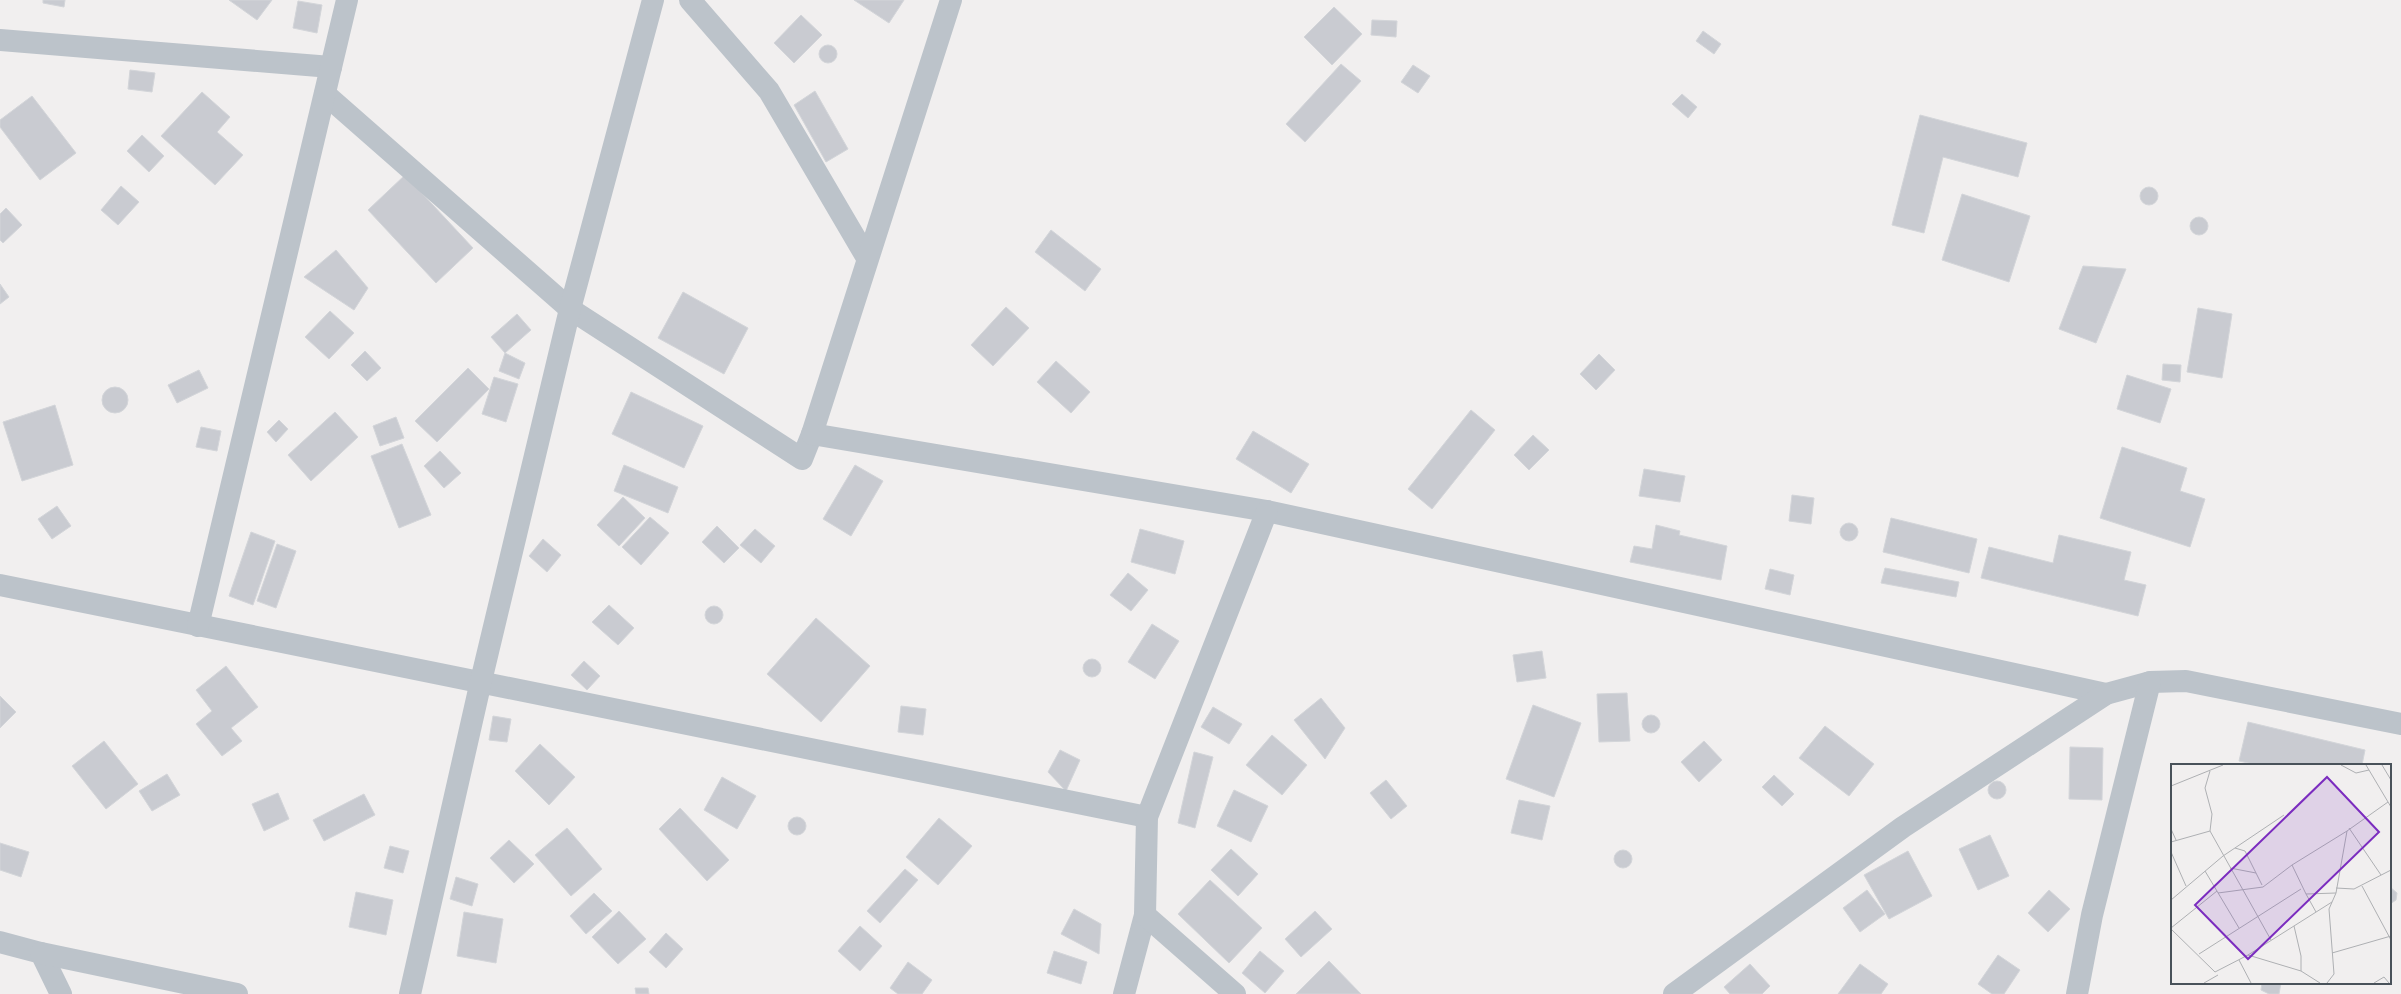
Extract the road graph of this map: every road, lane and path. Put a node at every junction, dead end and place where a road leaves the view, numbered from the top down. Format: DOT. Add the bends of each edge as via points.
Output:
graph roads {
  1 [pos="347,0"];
  2 [pos="653,0"];
  3 [pos="690,0"];
  4 [pos="950,0"];
  5 [pos="0,40"];
  6 [pos="331,67"];
  7 [pos="325,94"];
  8 [pos="867,258"];
  9 [pos="570,309"];
  10 [pos="812,434"];
  11 [pos="1267,511"];
  12 [pos="0,585"];
  13 [pos="198,626"];
  14 [pos="481,681"];
  15 [pos="2150,682"];
  16 [pos="2106,694"];
  17 [pos="2401,724"];
  18 [pos="1147,817"];
  19 [pos="1145,915"];
  20 [pos="0,942"];
  21 [pos="41,953"];
  22 [pos="61,994"];
  23 [pos="237,994"];
  24 [pos="410,994"];
  25 [pos="1124,994"];
  26 [pos="1235,994"];
  27 [pos="1674,994"];
  28 [pos="2077,994"];
  1 -- 6 [label="street"];
  2 -- 9 [label="street"];
  3 -- 8 [label="street" via="769,91"];
  4 -- 8 [label="street"];
  5 -- 6 [label="street"];
  6 -- 7 [label="street"];
  7 -- 9 [label="street"];
  7 -- 13 [label="street"];
  8 -- 10 [label="street"];
  9 -- 10 [label="street" via="802,459"];
  9 -- 14 [label="street"];
  10 -- 11 [label="street"];
  11 -- 16 [label="street"];
  11 -- 18 [label="street"];
  12 -- 13 [label="street"];
  13 -- 14 [label="street"];
  14 -- 18 [label="street"];
  14 -- 24 [label="street"];
  15 -- 16 [label="street"];
  15 -- 17 [label="street" via="2186,681"];
  15 -- 28 [label="street" via="2092,915"];
  16 -- 27 [label="street" via="1903,827"];
  18 -- 19 [label="street"];
  19 -- 25 [label="street"];
  19 -- 26 [label="street"];
  20 -- 21 [label="street"];
  21 -- 22 [label="street"];
  21 -- 23 [label="street"];
}
